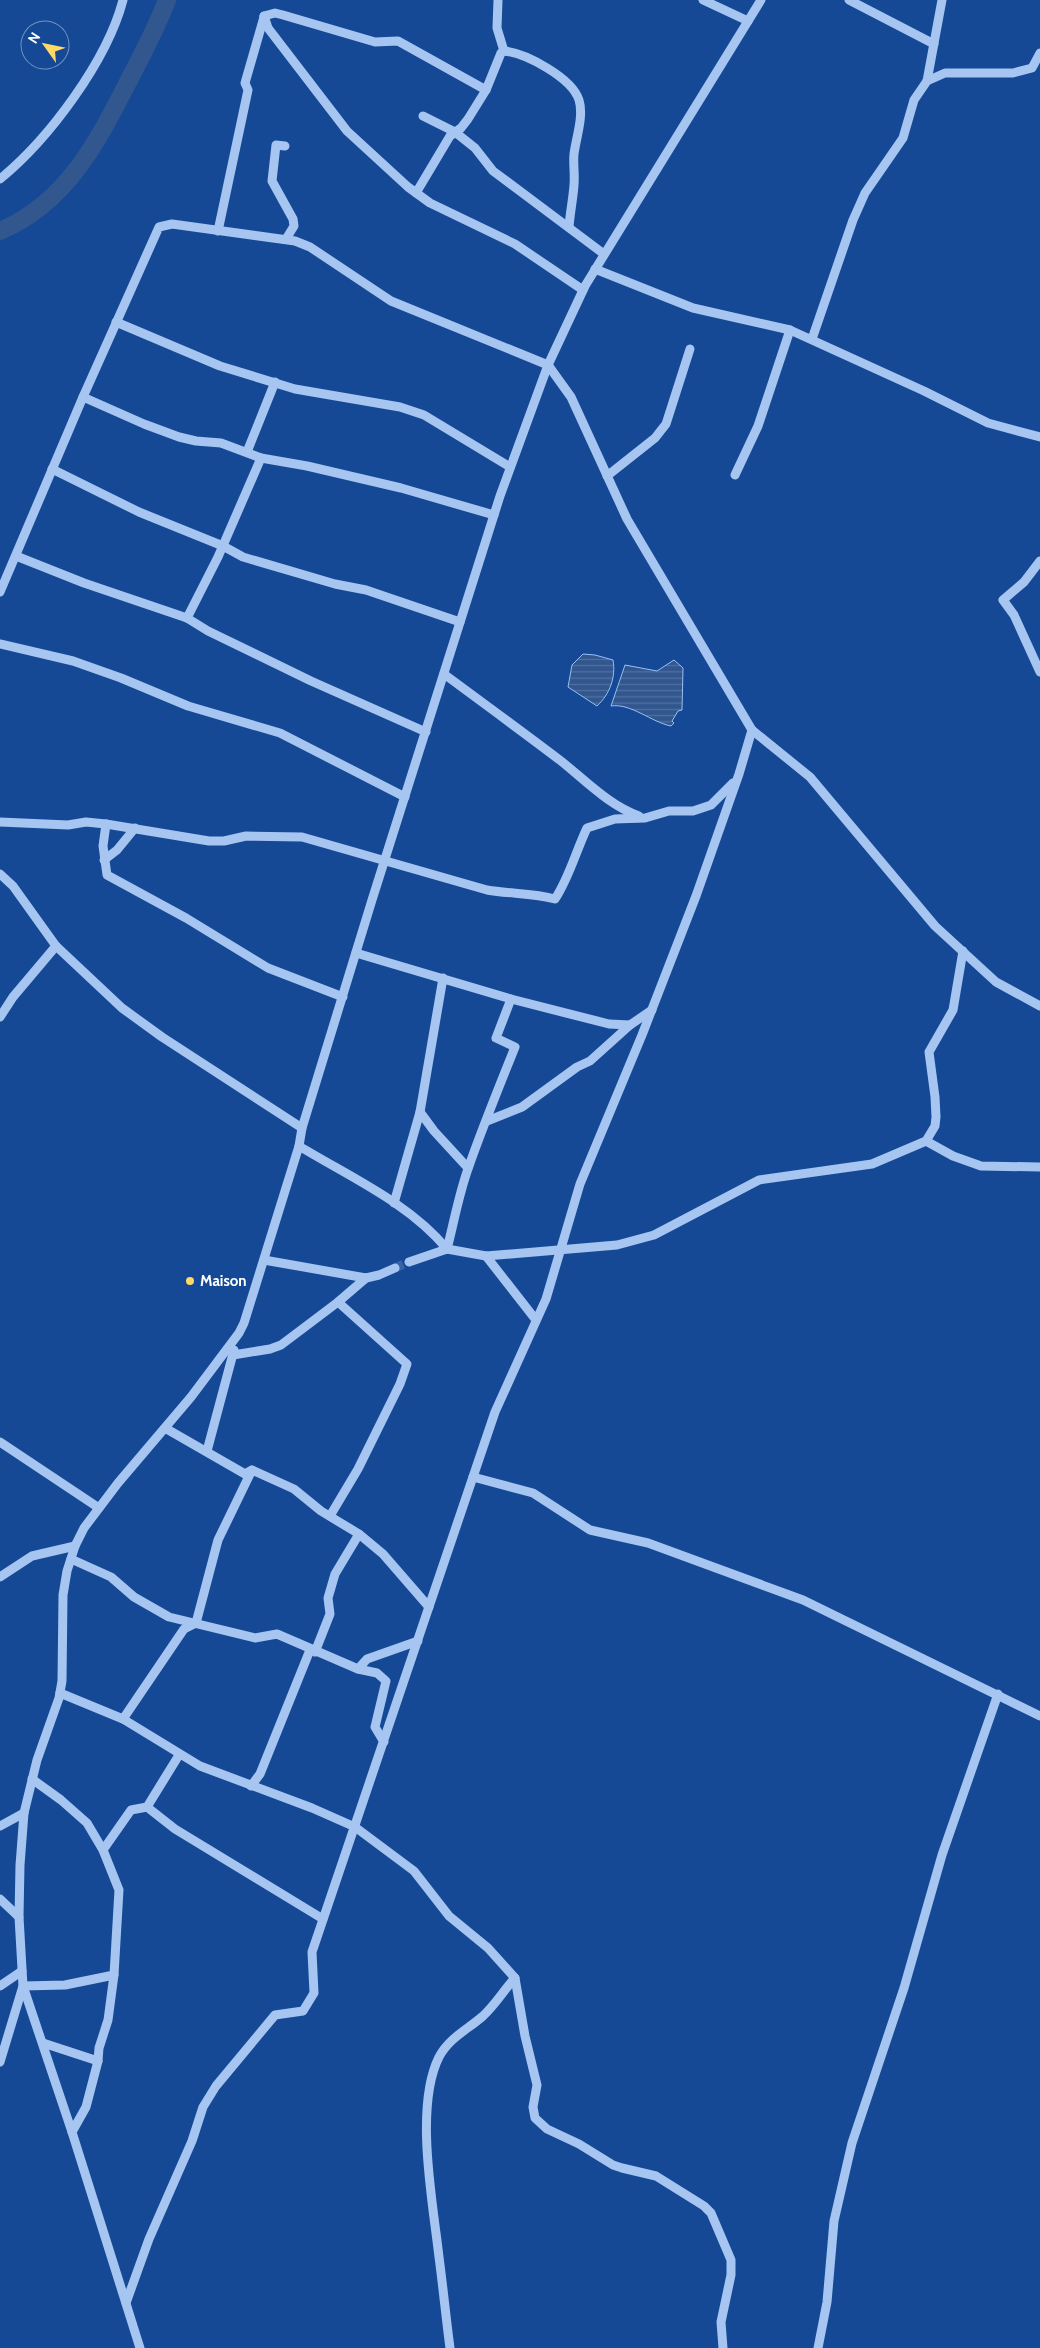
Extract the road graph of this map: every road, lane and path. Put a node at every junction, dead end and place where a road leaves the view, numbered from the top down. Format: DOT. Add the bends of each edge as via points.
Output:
graph roads {
  1 [pos="123,0"];
  2 [pos="498,0"];
  3 [pos="703,0"];
  4 [pos="760,0"];
  5 [pos="849,0"];
  6 [pos="942,0"];
  7 [pos="264,16"];
  8 [pos="748,21"];
  9 [pos="934,44"];
  10 [pos="504,51"];
  11 [pos="1040,53"];
  12 [pos="1036,70"];
  13 [pos="927,81"];
  14 [pos="486,90"];
  15 [pos="423,116"];
  16 [pos="455,132"];
  17 [pos="285,146"];
  18 [pos="1,178"];
  19 [pos="416,193"];
  20 [pos="569,227"];
  21 [pos="218,231"];
  22 [pos="286,239"];
  23 [pos="604,254"];
  24 [pos="595,270"];
  25 [pos="583,290"];
  26 [pos="116,322"];
  27 [pos="790,330"];
  28 [pos="812,339"];
  29 [pos="690,349"];
  30 [pos="548,366"];
  31 [pos="275,382"];
  32 [pos="83,397"];
  33 [pos="1040,437"];
  34 [pos="247,452"];
  35 [pos="261,458"];
  36 [pos="510,467"];
  37 [pos="52,469"];
  38 [pos="735,475"];
  39 [pos="607,476"];
  40 [pos="494,515"];
  41 [pos="223,546"];
  42 [pos="16,556"];
  43 [pos="1040,561"];
  44 [pos="0,592"];
  45 [pos="187,618"];
  46 [pos="460,622"];
  47 [pos="0,644"];
  48 [pos="1040,672"];
  49 [pos="444,674"];
  50 [pos="752,730"];
  51 [pos="426,732"];
  52 [pos="738,777"];
  53 [pos="405,798"];
  54 [pos="645,818"];
  55 [pos="0,822"];
  56 [pos="106,824"];
  57 [pos="135,828"];
  58 [pos="104,860"];
  59 [pos="384,861"];
  60 [pos="0,874"];
  61 [pos="56,946"];
  62 [pos="962,951"];
  63 [pos="356,954"];
  64 [pos="443,978"];
  65 [pos="343,997"];
  66 [pos="511,998"];
  67 [pos="1038,1004"];
  68 [pos="652,1010"];
  69 [pos="0,1017"];
  70 [pos="630,1025"];
  71 [pos="420,1112"];
  72 [pos="487,1121"];
  73 [pos="302,1128"];
  74 [pos="926,1141"];
  75 [pos="299,1146"];
  76 [pos="468,1168"];
  77 [pos="1040,1168"];
  78 [pos="394,1203"];
  79 [pos="447,1249"];
  80 [pos="560,1251"];
  81 [pos="486,1256"];
  82 [pos="264,1260"];
  83 [pos="409,1262"];
  84 [pos="395,1268"];
  85 [pos="366,1278"];
  86 [pos="338,1302"];
  87 [pos="536,1320"];
  88 [pos="239,1333"];
  89 [pos="233,1355"];
  90 [pos="165,1428"];
  91 [pos="0,1442"];
  92 [pos="0,1449"];
  93 [pos="14,1451"];
  94 [pos="207,1451"];
  95 [pos="252,1470"];
  96 [pos="473,1477"];
  97 [pos="98,1508"];
  98 [pos="330,1516"];
  99 [pos="359,1534"];
  100 [pos="75,1546"];
  101 [pos="71,1559"];
  102 [pos="0,1577"];
  103 [pos="429,1607"];
  104 [pos="196,1623"];
  105 [pos="418,1641"];
  106 [pos="313,1651"];
  107 [pos="358,1669"];
  108 [pos="60,1693"];
  109 [pos="998,1694"];
  110 [pos="1040,1716"];
  111 [pos="123,1719"];
  112 [pos="384,1742"];
  113 [pos="178,1755"];
  114 [pos="32,1779"];
  115 [pos="251,1786"];
  116 [pos="147,1807"];
  117 [pos="24,1813"];
  118 [pos="0,1826"];
  119 [pos="355,1827"];
  120 [pos="103,1850"];
  121 [pos="0,1899"];
  122 [pos="19,1918"];
  123 [pos="323,1919"];
  124 [pos="22,1971"];
  125 [pos="114,1975"];
  126 [pos="515,1978"];
  127 [pos="0,1986"];
  128 [pos="23,1986"];
  129 [pos="43,2043"];
  130 [pos="98,2061"];
  131 [pos="0,2062"];
  132 [pos="72,2132"];
  133 [pos="126,2303"];
  134 [pos="140,2348"];
  135 [pos="450,2348"];
  136 [pos="724,2348"];
  137 [pos="818,2348"];
  1 -- 18 [label="street" via="110,36 89,74 48,130"];
  2 -- 10 [label="street" via="496,28"];
  3 -- 8 [label="street"];
  4 -- 8 [label="street"];
  5 -- 9 [label="street"];
  6 -- 9 [label="street"];
  7 -- 14 [label="street" via="275,13 375,42 398,41"];
  7 -- 19 [label="street" via="268,28 347,131"];
  7 -- 21 [label="street" via="245,83 248,90"];
  8 -- 23 [label="street"];
  9 -- 13 [label="street"];
  10 -- 14 [label="street"];
  10 -- 20 [label="street" via="546,68 572,88 579,101"];
  11 -- 12 [label="street"];
  12 -- 13 [label="street" via="945,73"];
  13 -- 28 [label="street" via="914,100 903,138 865,193"];
  14 -- 16 [label="street" via="468,119"];
  15 -- 16 [label="street"];
  16 -- 19 [label="street"];
  16 -- 20 [label="street" via="475,148 493,171"];
  17 -- 22 [label="street" via="276,145 272,181 294,219 294,226"];
  19 -- 25 [label="street" via="516,244"];
  20 -- 23 [label="street"];
  21 -- 22 [label="street"];
  21 -- 26 [label="street" via="172,224 159,227"];
  22 -- 30 [label="street" via="310,247 391,301"];
  23 -- 24 [label="street"];
  24 -- 25 [label="street"];
  24 -- 27 [label="street" via="693,308"];
  25 -- 30 [label="street"];
  26 -- 31 [label="street" via="220,366"];
  26 -- 32 [label="street"];
  27 -- 28 [label="street"];
  27 -- 38 [label="street" via="758,426"];
  28 -- 33 [label="street" via="988,423"];
  29 -- 39 [label="street" via="666,424 655,438"];
  30 -- 36 [label="street"];
  30 -- 39 [label="street" via="571,397"];
  31 -- 34 [label="street"];
  31 -- 36 [label="street" via="295,389 400,407 424,415"];
  32 -- 34 [label="street" via="179,437 222,443"];
  32 -- 37 [label="street"];
  34 -- 35 [label="street"];
  35 -- 40 [label="street" via="401,488"];
  35 -- 41 [label="street"];
  36 -- 40 [label="street"];
  37 -- 41 [label="street" via="139,512"];
  37 -- 42 [label="street"];
  39 -- 50 [label="street" via="626,519"];
  40 -- 46 [label="street"];
  41 -- 45 [label="street"];
  41 -- 46 [label="street" via="243,557 366,590"];
  42 -- 44 [label="street"];
  42 -- 45 [label="street" via="84,584"];
  43 -- 48 [label="street" via="1024,582 1003,600 1014,615"];
  45 -- 51 [label="street" via="285,668"];
  46 -- 49 [label="street"];
  47 -- 53 [label="street" via="73,661 188,706 280,733"];
  49 -- 51 [label="street"];
  49 -- 54 [label="street" via="598,792"];
  50 -- 52 [label="street"];
  50 -- 62 [label="street" via="810,777 900,886"];
  51 -- 53 [label="street"];
  52 -- 54 [label="street" via="711,805"];
  52 -- 68 [label="street"];
  53 -- 59 [label="street"];
  54 -- 59 [label="street" via="615,819 587,828 563,888 555,899 487,890"];
  55 -- 56 [label="street"];
  56 -- 57 [label="street"];
  56 -- 58 [label="street"];
  57 -- 58 [label="street"];
  57 -- 59 [label="street" via="209,841 246,836 302,837"];
  58 -- 65 [label="street" via="107,875 268,968"];
  59 -- 63 [label="street"];
  60 -- 61 [label="street" via="13,886"];
  61 -- 69 [label="street" via="13,996"];
  61 -- 73 [label="street" via="130,1014"];
  62 -- 67 [label="street" via="996,982"];
  62 -- 74 [label="street" via="954,1010 929,1052 936,1117 935,1126"];
  63 -- 64 [label="street"];
  63 -- 65 [label="street"];
  64 -- 66 [label="street"];
  64 -- 71 [label="street"];
  65 -- 73 [label="street"];
  66 -- 70 [label="street" via="609,1024"];
  66 -- 72 [label="street" via="496,1038 515,1047"];
  68 -- 70 [label="street"];
  68 -- 80 [label="street" via="580,1184"];
  70 -- 72 [label="street" via="590,1061 522,1106"];
  71 -- 76 [label="street"];
  71 -- 78 [label="street"];
  72 -- 76 [label="street"];
  73 -- 75 [label="street"];
  74 -- 77 [label="street" via="981,1166"];
  74 -- 80 [label="street" via="872,1164 759,1180 654,1235 617,1245"];
  75 -- 78 [label="street"];
  75 -- 82 [label="street"];
  76 -- 79 [label="street"];
  78 -- 79 [label="street" via="431,1230"];
  79 -- 81 [label="street"];
  79 -- 83 [label="street"];
  80 -- 81 [label="street"];
  80 -- 87 [label="street" via="546,1299"];
  81 -- 87 [label="street"];
  82 -- 85 [label="street"];
  82 -- 88 [label="street"];
  84 -- 85 [label="street"];
  85 -- 86 [label="street"];
  86 -- 89 [label="street" via="280,1344 270,1349"];
  86 -- 98 [label="street" via="404,1361 406,1367 358,1469"];
  87 -- 96 [label="street" via="495,1412"];
  88 -- 89 [label="street"];
  88 -- 90 [label="street"];
  89 -- 94 [label="street"];
  90 -- 94 [label="street"];
  90 -- 97 [label="street"];
  91 -- 93 [label="street"];
  92 -- 93 [label="street"];
  93 -- 97 [label="street"];
  94 -- 95 [label="street" via="245,1474"];
  95 -- 98 [label="street" via="294,1489"];
  95 -- 104 [label="street" via="218,1540"];
  96 -- 103 [label="street"];
  96 -- 109 [label="street" via="534,1493 590,1530 648,1542 803,1600"];
  97 -- 100 [label="street"];
  98 -- 99 [label="street"];
  99 -- 103 [label="street" via="383,1554"];
  99 -- 106 [label="street" via="335,1574 328,1598 330,1614"];
  100 -- 101 [label="street"];
  100 -- 102 [label="street" via="32,1556"];
  101 -- 104 [label="street" via="111,1576 134,1597 168,1617"];
  101 -- 108 [label="street" via="63,1595"];
  103 -- 105 [label="street"];
  104 -- 106 [label="street" via="254,1638 277,1634"];
  104 -- 111 [label="street" via="184,1629"];
  105 -- 107 [label="street" via="367,1659"];
  105 -- 112 [label="street"];
  106 -- 107 [label="street"];
  106 -- 115 [label="street" via="260,1774"];
  107 -- 112 [label="street" via="377,1673 386,1682 376,1727"];
  108 -- 111 [label="street"];
  108 -- 114 [label="street"];
  109 -- 110 [label="street"];
  109 -- 137 [label="street" via="942,1855 904,1988 852,2142 834,2221"];
  111 -- 113 [label="street"];
  112 -- 119 [label="street"];
  113 -- 115 [label="street"];
  113 -- 116 [label="street"];
  114 -- 117 [label="street"];
  114 -- 120 [label="street" via="87,1822"];
  115 -- 119 [label="street"];
  116 -- 120 [label="street" via="131,1810"];
  116 -- 123 [label="street" via="175,1829"];
  117 -- 118 [label="street"];
  117 -- 122 [label="street"];
  119 -- 123 [label="street"];
  119 -- 126 [label="street" via="414,1871 449,1916 488,1948"];
  120 -- 125 [label="street" via="119,1890"];
  121 -- 122 [label="street"];
  122 -- 124 [label="street"];
  123 -- 133 [label="street" via="312,1952 314,1993 303,2011 275,2015 216,2086 204,2107 149,2239"];
  124 -- 127 [label="street"];
  124 -- 128 [label="street"];
  125 -- 128 [label="street" via="65,1985"];
  125 -- 130 [label="street"];
  126 -- 135 [label="street" via="483,2016 446,2046 434,2071 430,2091 427,2126 430,2189"];
  126 -- 136 [label="street" via="537,2085 533,2107 535,2118 547,2129 622,2168 662,2179 704,2206 716,2222 730,2260 731,2275 722,2322"];
  128 -- 129 [label="street"];
  128 -- 131 [label="street"];
  129 -- 130 [label="street"];
  129 -- 132 [label="street"];
  130 -- 132 [label="street" via="86,2107"];
  132 -- 133 [label="street"];
  133 -- 134 [label="street"];
}
